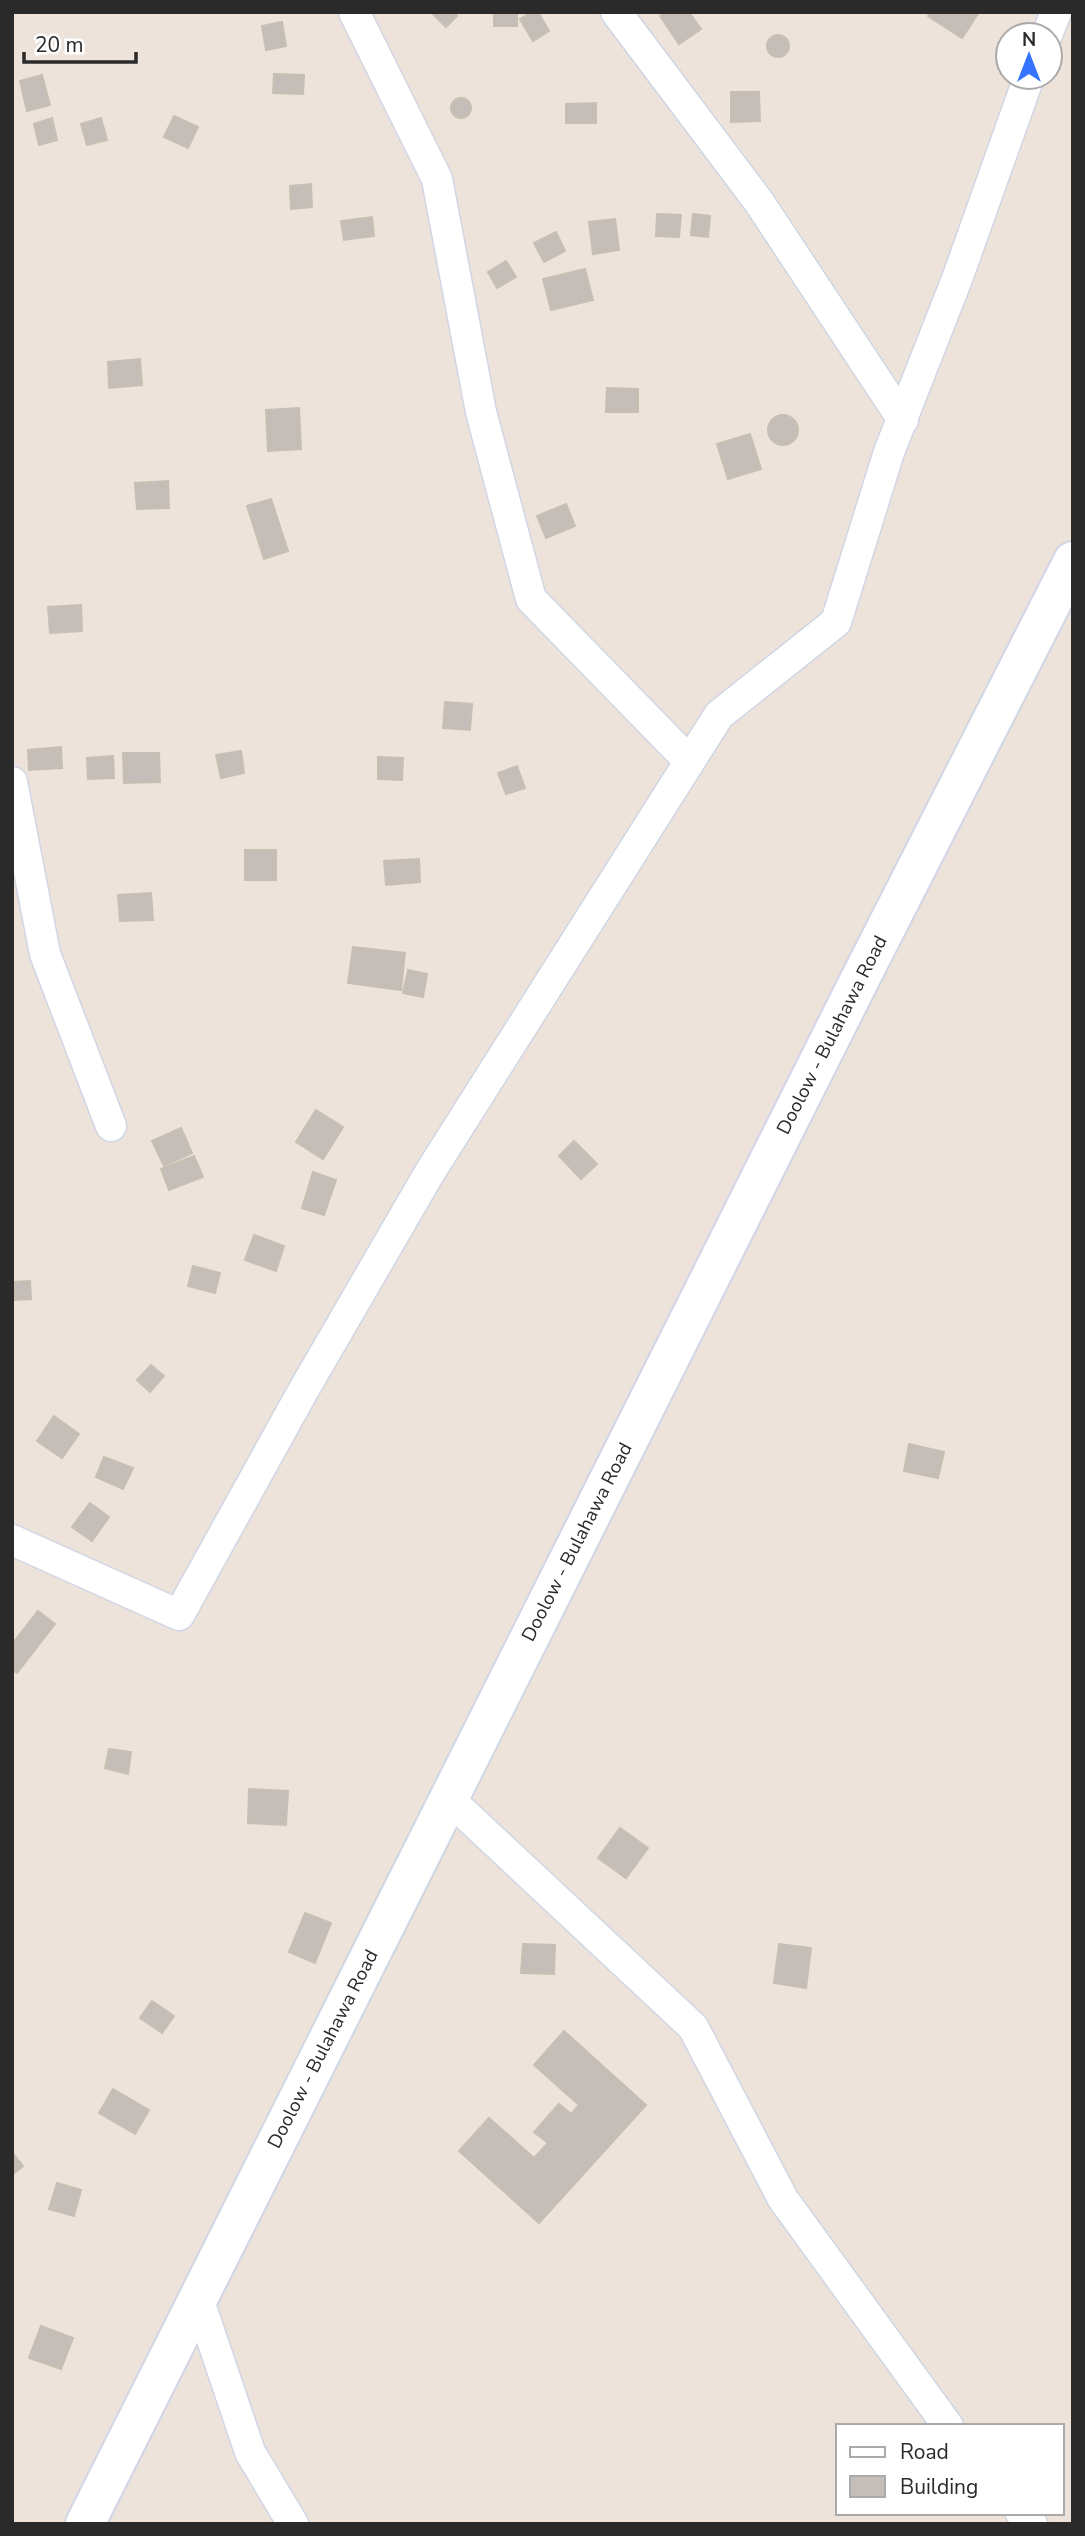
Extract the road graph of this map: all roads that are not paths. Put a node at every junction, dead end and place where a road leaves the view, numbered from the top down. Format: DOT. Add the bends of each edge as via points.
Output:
graph roads {
  1 [pos="354,12"];
  2 [pos="617,12"];
  3 [pos="1024,91"];
  4 [pos="902,420"];
  5 [pos="1073,561"];
  6 [pos="689,761"];
  7 [pos="12,782"];
  8 [pos="111,1126"];
  9 [pos="12,1540"];
  10 [pos="449,1798"];
  11 [pos="198,2298"];
  12 [pos="947,2424"];
  13 [pos="85,2524"];
  14 [pos="293,2524"];
  1 -- 6 [label="street" via="437,179 481,412 531,599"];
  2 -- 4 [label="street" via="759,202"];
  3 -- 4 [label="street"];
  4 -- 6 [label="street" via="836,622 719,715"];
  5 -- 10 [label="main road, Doolow - Bulahawa Road"];
  6 -- 9 [label="street" via="430,1172 179,1615"];
  7 -- 8 [label="street" via="45,954"];
  10 -- 11 [label="main road, Doolow - Bulahawa Road"];
  10 -- 12 [label="street" via="692,2027 783,2199"];
  11 -- 13 [label="main road, Doolow - Bulahawa Road"];
  11 -- 14 [label="street" via="250,2452"];
}
